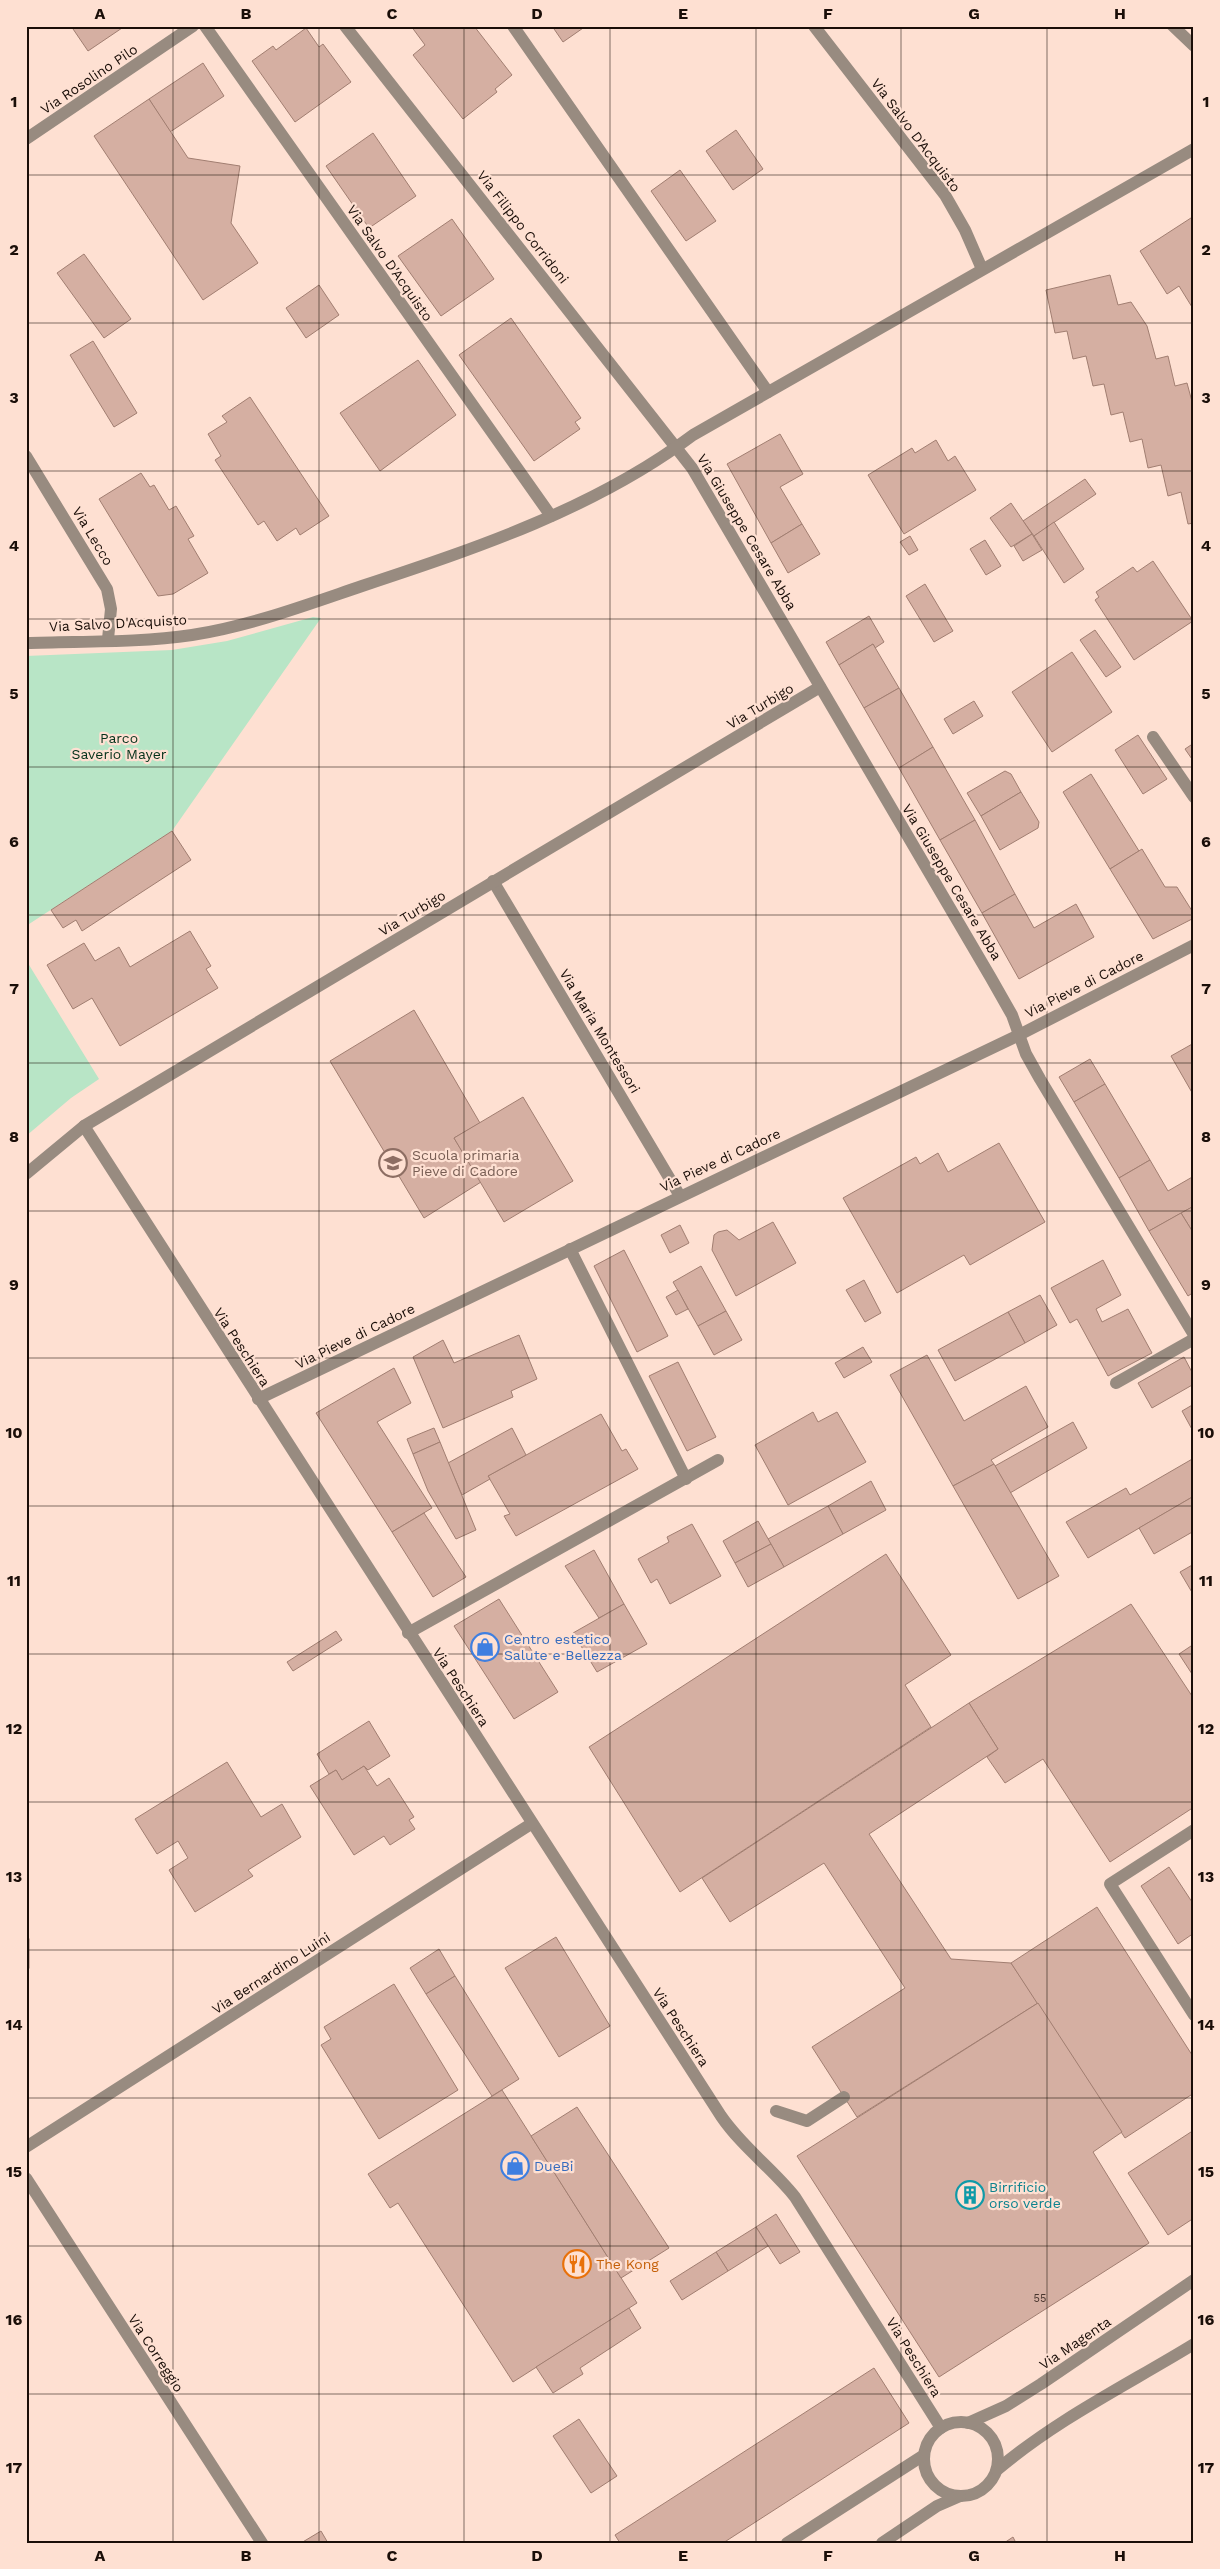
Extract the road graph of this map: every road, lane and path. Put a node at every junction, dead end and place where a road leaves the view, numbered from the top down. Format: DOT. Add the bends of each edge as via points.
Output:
graph roads {
  1 [pos="193,26"];
  2 [pos="205,26"];
  3 [pos="345,26"];
  4 [pos="513,26"];
  5 [pos="814,26"];
  6 [pos="1173,26"];
  7 [pos="1194,46"];
  8 [pos="26,139"];
  9 [pos="1194,149"];
  10 [pos="982,269"];
  11 [pos="768,392"];
  12 [pos="677,447"];
  13 [pos="26,456"];
  14 [pos="551,516"];
  15 [pos="108,640"];
  16 [pos="26,643"];
  17 [pos="820,687"];
  18 [pos="1153,737"];
  19 [pos="1194,797"];
  20 [pos="493,881"];
  21 [pos="1194,945"];
  22 [pos="1019,1035"];
  23 [pos="84,1126"];
  24 [pos="26,1174"];
  25 [pos="680,1196"];
  26 [pos="570,1249"];
  27 [pos="1193,1333"];
  28 [pos="1116,1383"];
  29 [pos="258,1400"];
  30 [pos="718,1460"];
  31 [pos="686,1478"];
  32 [pos="408,1633"];
  33 [pos="531,1824"];
  34 [pos="1194,1830"];
  35 [pos="1194,2015"];
  36 [pos="844,2097"];
  37 [pos="776,2111"];
  38 [pos="26,2147"];
  39 [pos="26,2178"];
  40 [pos="1194,2280"];
  41 [pos="1194,2344"];
  42 [pos="968,2423"];
  43 [pos="941,2428"];
  44 [pos="924,2455"];
  45 [pos="997,2470"];
  46 [pos="960,2496"];
  47 [pos="262,2543"];
  48 [pos="787,2543"];
  49 [pos="882,2543"];
  1 -- 8 [label="street, Via Rosolino Pilo"];
  2 -- 14 [label="street, Via Salvo D'Acquisto"];
  3 -- 12 [label="street, Via Filippo Corridoni"];
  4 -- 11 [label="street"];
  5 -- 10 [label="street, Via Salvo D'Acquisto" via="945,195"];
  6 -- 7 [label="street"];
  9 -- 10 [label="street, Via Salvo D'Acquisto"];
  10 -- 11 [label="street, Via Salvo D'Acquisto"];
  11 -- 12 [label="street, Via Salvo D'Acquisto"];
  12 -- 14 [label="street, Via Salvo D'Acquisto" via="619,483"];
  12 -- 17 [label="street, Via Giuseppe Cesare Abba" via="706,490"];
  13 -- 15 [label="street, Via Lecco" via="106,589 111,602"];
  14 -- 15 [label="street, Via Salvo D'Acquisto" via="414,569 275,616 190,635"];
  15 -- 16 [label="street, Via Salvo D'Acquisto"];
  17 -- 20 [label="street, Via Turbigo"];
  17 -- 22 [label="street, Via Giuseppe Cesare Abba" via="991,978"];
  18 -- 19 [label="street"];
  20 -- 23 [label="street, Via Turbigo"];
  20 -- 25 [label="street, Via Maria Montessori"];
  21 -- 22 [label="street, Via Pieve di Cadore"];
  22 -- 25 [label="street, Via Pieve di Cadore"];
  22 -- 27 [label="street, Via Giuseppe Cesare Abba" via="1040,1080"];
  23 -- 24 [label="street, Via Turbigo"];
  23 -- 29 [label="street, Via Peschiera"];
  25 -- 26 [label="street, Via Pieve di Cadore"];
  26 -- 29 [label="street, Via Pieve di Cadore"];
  26 -- 31 [label="street"];
  27 -- 28 [label="street"];
  29 -- 32 [label="street, Via Peschiera"];
  30 -- 31 [label="street"];
  31 -- 32 [label="street"];
  32 -- 33 [label="street, Via Peschiera"];
  33 -- 38 [label="street, Via Bernardino Luini"];
  33 -- 43 [label="street, Via Peschiera" via="734,2136 795,2197"];
  34 -- 35 [label="street" via="1110,1884"];
  36 -- 37 [label="street" via="806,2121"];
  39 -- 47 [label="street, Via Correggio"];
  40 -- 42 [label="street, Via Magenta" via="1042,2384 1006,2406"];
  41 -- 45 [label="street" via="1065,2419 1027,2444"];
  42 -- 43 [label="street"];
  42 -- 45 [label="street" via="990,2435 997,2452"];
  43 -- 44 [label="street"];
  44 -- 46 [label="street" via="929,2479 948,2494"];
  44 -- 48 [label="street"];
  45 -- 46 [label="street" via="983,2490"];
  46 -- 49 [label="street" via="937,2506"];
}
